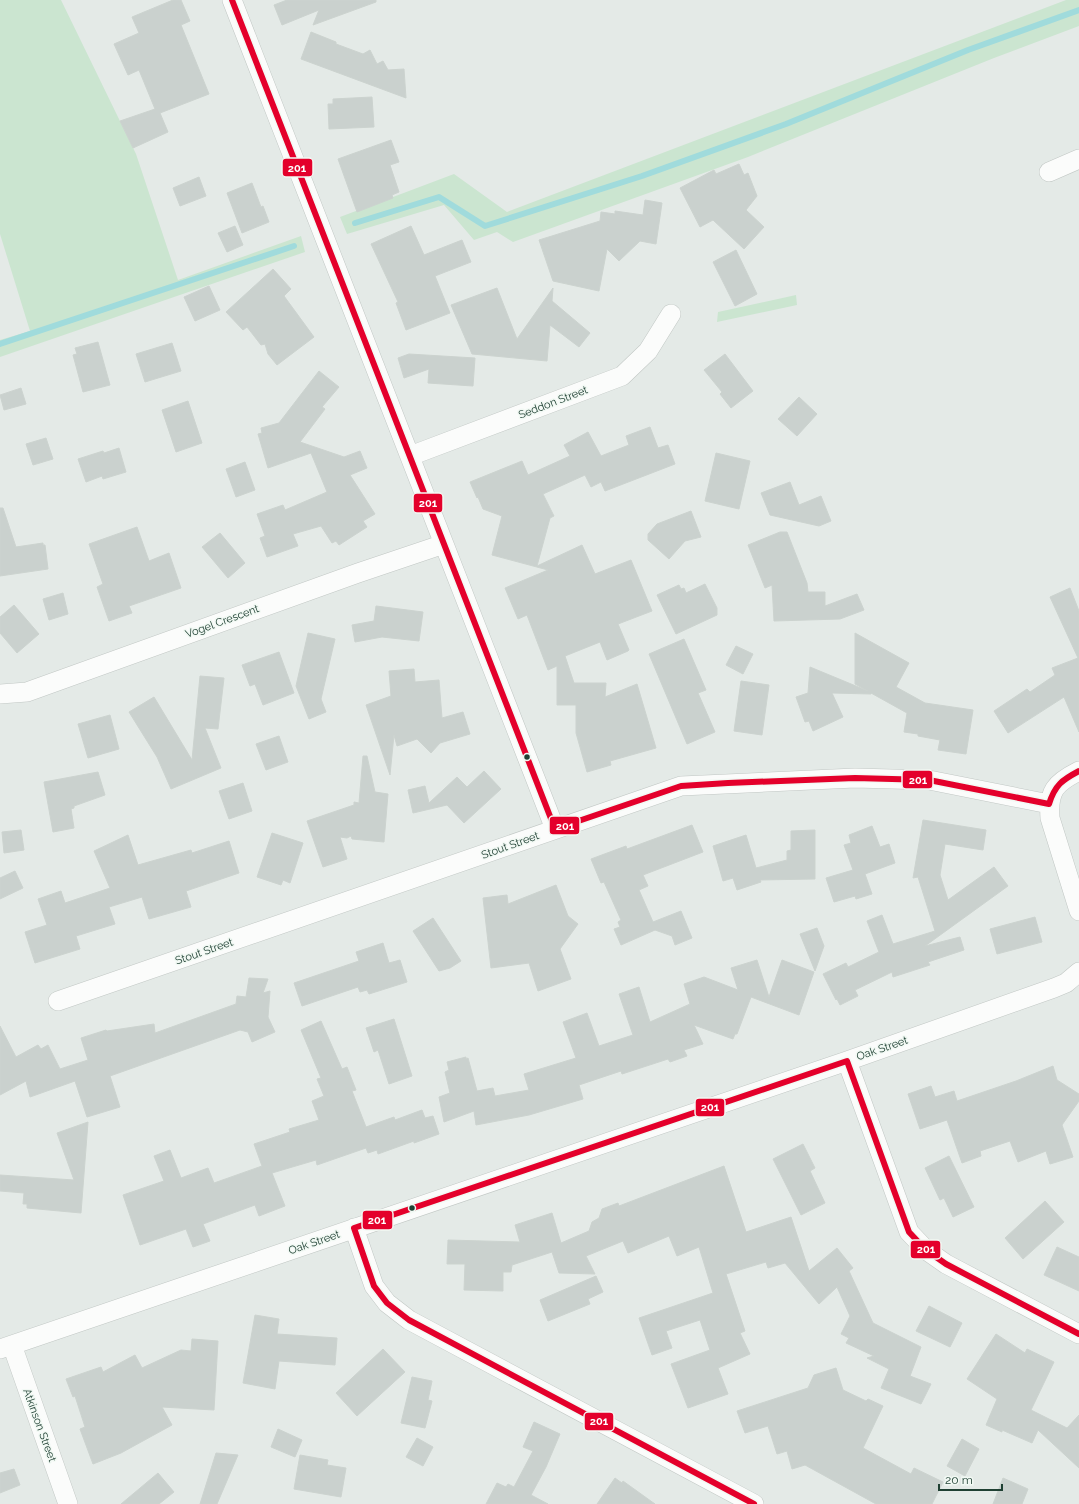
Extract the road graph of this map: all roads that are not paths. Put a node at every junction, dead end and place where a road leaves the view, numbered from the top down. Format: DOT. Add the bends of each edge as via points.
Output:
graph roads {
  1 [pos="232,0"];
  2 [pos="1079,159"];
  3 [pos="1049,172"];
  4 [pos="671,314"];
  5 [pos="410,456"];
  6 [pos="444,544"];
  7 [pos="0,694"];
  8 [pos="1079,771"];
  9 [pos="1049,804"];
  10 [pos="555,829"];
  11 [pos="1079,911"];
  12 [pos="1079,972"];
  13 [pos="58,1001"];
  14 [pos="847,1061"];
  15 [pos="354,1228"];
  16 [pos="1079,1334"];
  17 [pos="6,1347"];
  18 [pos="68,1504"];
  19 [pos="754,1504"];
  1 -- 5 [label="street"];
  2 -- 3 [label="street"];
  4 -- 5 [label="street, Seddon Street" via="648,351 622,376"];
  5 -- 6 [label="street"];
  6 -- 7 [label="street, Vogel Crescent" via="27,692"];
  6 -- 10 [label="street"];
  8 -- 9 [label="street" via="1058,783"];
  9 -- 10 [label="street, Stout Street" via="929,780 855,778 681,786"];
  9 -- 11 [label="street" via="1050,818"];
  10 -- 13 [label="street, Stout Street"];
  12 -- 14 [label="street, Oak Street" via="1066,983 1054,988"];
  14 -- 15 [label="street, Oak Street"];
  14 -- 16 [label="street" via="909,1232 926,1250 946,1264"];
  15 -- 17 [label="street, Oak Street"];
  15 -- 19 [label="street" via="374,1286 387,1304 409,1320"];
  17 -- 18 [label="street, Atkinson Street"];
}
